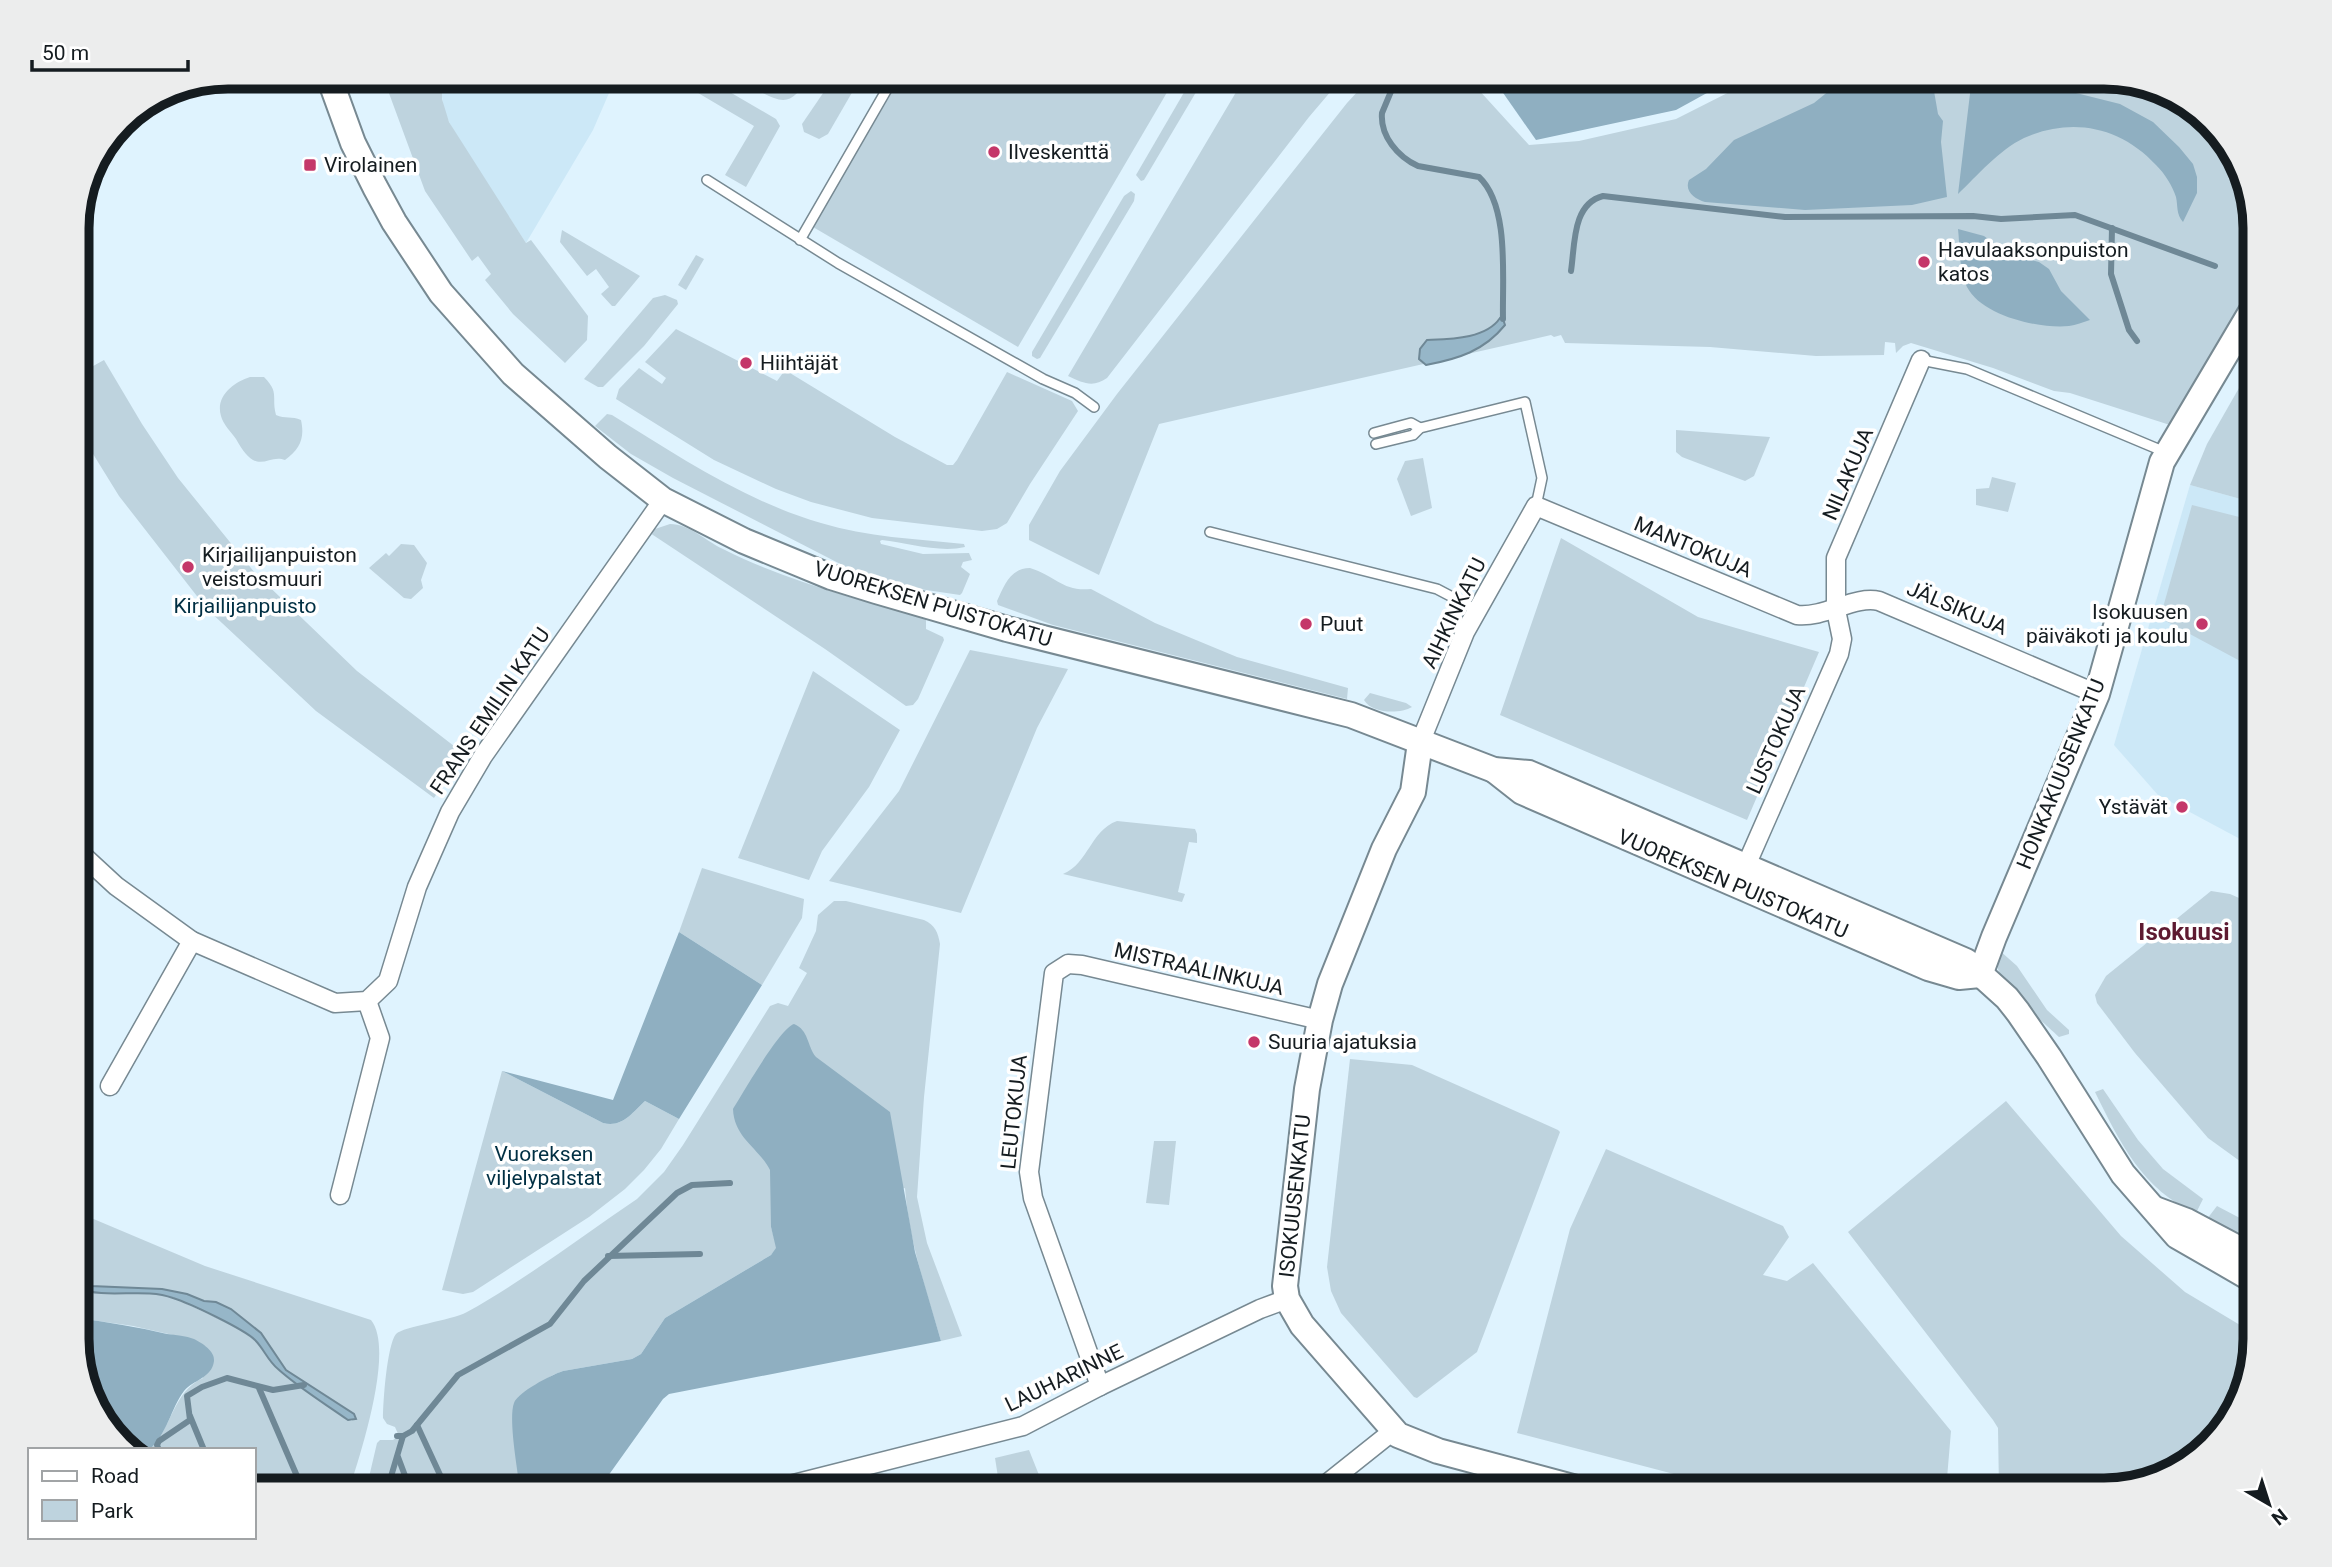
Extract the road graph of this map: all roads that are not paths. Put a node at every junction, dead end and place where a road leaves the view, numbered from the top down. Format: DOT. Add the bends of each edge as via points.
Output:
graph roads {
  1 [pos="334,90"];
  2 [pos="887,90"];
  3 [pos="707,180"];
  4 [pos="800,240"];
  5 [pos="2243,324"];
  6 [pos="1922,360"];
  7 [pos="1094,407"];
  8 [pos="1375,438"];
  9 [pos="2166,453"];
  10 [pos="663,500"];
  11 [pos="1535,506"];
  12 [pos="1210,532"];
  13 [pos="1477,610"];
  14 [pos="1836,610"];
  15 [pos="2097,694"];
  16 [pos="1420,743"];
  17 [pos="90,862"];
  18 [pos="1742,876"];
  19 [pos="192,941"];
  20 [pos="1068,964"];
  21 [pos="1980,975"];
  22 [pos="367,1001"];
  23 [pos="1320,1020"];
  24 [pos="110,1086"];
  25 [pos="340,1195"];
  26 [pos="2154,1209"];
  27 [pos="2243,1251"];
  28 [pos="2243,1274"];
  29 [pos="1287,1299"];
  30 [pos="1100,1386"];
  31 [pos="1393,1431"];
  32 [pos="818,1478"];
  33 [pos="1334,1478"];
  34 [pos="1539,1478"];
  1 -- 10 [label="main road, VUOREKSEN PUISTOKATU" via="375,187 441,293 513,374"];
  2 -- 4 [label="lane"];
  3 -- 4 [label="lane"];
  4 -- 7 [label="lane"];
  5 -- 9 [label="main road, HONKAKUUSENKATU"];
  6 -- 9 [label="lane" via="1967,369"];
  6 -- 14 [label="street, NILAKUJA" via="1836,558"];
  8 -- 11 [label="lane" via="1413,435 1420,428 1525,402 1542,478"];
  9 -- 15 [label="main road, HONKAKUUSENKATU"];
  10 -- 16 [label="main road, VUOREKSEN PUISTOKATU" via="744,541 831,577 1007,629 1351,715"];
  10 -- 22 [label="street, FRANS EMILIN KATU" via="457,800 418,882 388,981"];
  11 -- 13 [label="street, AIHKINKATU"];
  11 -- 14 [label="street, MANTOKUJA" via="1797,615"];
  12 -- 13 [label="lane" via="1437,589"];
  13 -- 16 [label="street, AIHKINKATU"];
  14 -- 15 [label="street, JÄLSIKUJA" via="1867,600 1889,603"];
  14 -- 18 [label="street, LUSTOKUJA" via="1842,639 1839,654"];
  15 -- 21 [label="main road, HONKAKUUSENKATU"];
  16 -- 18 [label="main road, VUOREKSEN PUISTOKATU" via="1494,770 1522,792"];
  16 -- 23 [label="main road, ISOKUUSENKATU" via="1413,792 1384,849"];
  17 -- 19 [label="street"];
  18 -- 21 [label="main road, VUOREKSEN PUISTOKATU" via="1928,968 1959,977"];
  19 -- 22 [label="street" via="335,1003"];
  19 -- 24 [label="street"];
  20 -- 23 [label="street, MISTRAALINKUJA"];
  20 -- 30 [label="street, LEUTOKUJA" via="1054,973 1051,984 1029,1172 1033,1198"];
  21 -- 26 [label="main road" via="2007,998 2123,1174"];
  22 -- 25 [label="street" via="380,1038"];
  23 -- 29 [label="main road, ISOKUUSENKATU" via="1307,1089"];
  26 -- 27 [label="main road"];
  26 -- 28 [label="main road" via="2176,1236"];
  29 -- 30 [label="street, LAUHARINNE"];
  29 -- 31 [label="main road, ISOKUUSENKATU" via="1302,1325"];
  30 -- 32 [label="street, LAUHARINNE" via="1013,1429"];
  31 -- 33 [label="street"];
  31 -- 34 [label="main road, ISOKUUSENKATU" via="1437,1451"];
}
